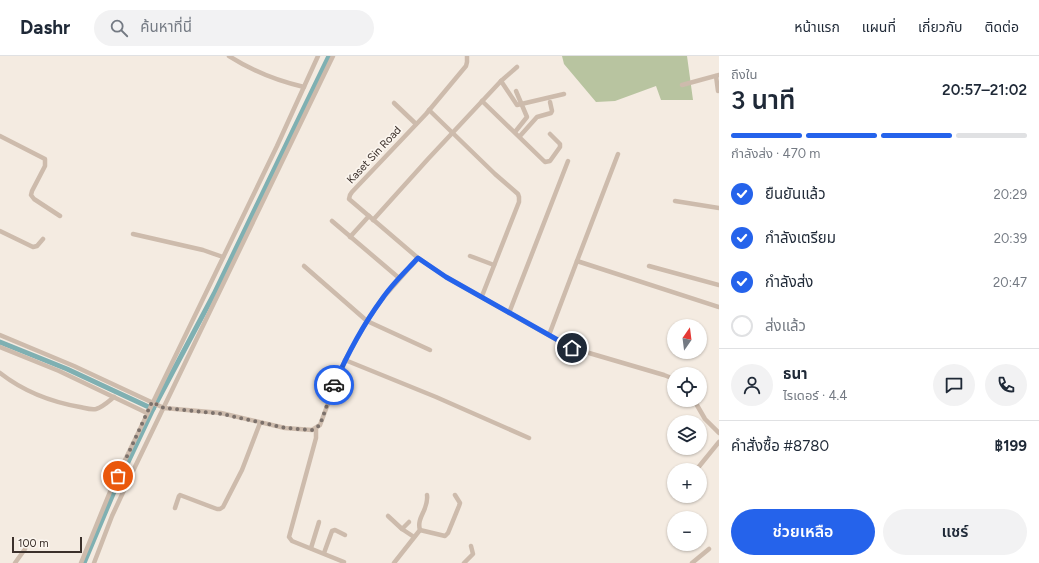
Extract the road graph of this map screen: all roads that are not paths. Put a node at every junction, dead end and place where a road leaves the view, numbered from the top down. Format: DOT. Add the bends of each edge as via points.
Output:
graph roads {
  1 [pos="229,56"];
  2 [pos="318,56"];
  3 [pos="333,56"];
  4 [pos="467,56"];
  5 [pos="517,67"];
  6 [pos="717,75"];
  7 [pos="501,80"];
  8 [pos="682,85"];
  9 [pos="304,87"];
  10 [pos="516,91"];
  11 [pos="718,91"];
  12 [pos="564,94"];
  13 [pos="482,101"];
  14 [pos="550,102"];
  15 [pos="394,103"];
  16 [pos="521,104"];
  17 [pos="429,110"];
  18 [pos="416,124"];
  19 [pos="452,132"];
  20 [pos="515,132"];
  21 [pos="550,134"];
  22 [pos="0,136"];
  23 [pos="520,136"];
  24 [pos="618,154"];
  25 [pos="568,161"];
  26 [pos="675,201"];
  27 [pos="719,208"];
  28 [pos="60,216"];
  29 [pos="371,218"];
  30 [pos="332,221"];
  31 [pos="0,231"];
  32 [pos="133,234"];
  33 [pos="350,237"];
  34 [pos="43,239"];
  35 [pos="470,256"];
  36 [pos="223,257"];
  37 [pos="418,258"];
  38 [pos="577,261"];
  39 [pos="494,265"];
  40 [pos="304,266"];
  41 [pos="649,266"];
  42 [pos="399,278"];
  43 [pos="719,285"];
  44 [pos="482,296"];
  45 [pos="719,307"];
  46 [pos="510,313"];
  47 [pos="367,321"];
  48 [pos="0,335"];
  49 [pos="549,335"];
  50 [pos="0,347"];
  51 [pos="430,350"];
  52 [pos="345,360"];
  53 [pos="0,373"];
  54 [pos="667,376"];
  55 [pos="114,397"];
  56 [pos="152,404"];
  57 [pos="163,407"];
  58 [pos="698,407"];
  59 [pos="147,413"];
  60 [pos="260,423"];
  61 [pos="316,429"];
  62 [pos="719,433"];
  63 [pos="529,438"];
  64 [pos="719,442"];
  65 [pos="702,463"];
  66 [pos="427,495"];
  67 [pos="455,495"];
  68 [pos="175,508"];
  69 [pos="388,516"];
  70 [pos="319,522"];
  71 [pos="409,522"];
  72 [pos="402,530"];
  73 [pos="420,530"];
  74 [pos="344,535"];
  75 [pos="414,537"];
  76 [pos="471,546"];
  77 [pos="311,548"];
  78 [pos="25,549"];
  79 [pos="709,549"];
  80 [pos="324,553"];
  81 [pos="344,562"];
  82 [pos="15,563"];
  83 [pos="81,563"];
  84 [pos="94,563"];
  85 [pos="394,563"];
  86 [pos="464,563"];
  87 [pos="692,563"];
  1 -- 9 [label="street" via="272,78"];
  2 -- 9 [label="street"];
  3 -- 57 [label="street"];
  4 -- 17 [label="street, Kaset Sin Road" via="466,66"];
  5 -- 7 [label="street"];
  6 -- 8 [label="street"];
  6 -- 11 [label="street"];
  7 -- 13 [label="street"];
  7 -- 16 [label="street" via="515,103"];
  9 -- 36 [label="street"];
  10 -- 16 [label="street"];
  12 -- 16 [label="street"];
  13 -- 19 [label="street"];
  13 -- 20 [label="street"];
  14 -- 23 [label="street" via="551,113 537,117"];
  15 -- 18 [label="street"];
  16 -- 20 [label="street" via="527,116"];
  17 -- 18 [label="street, Kaset Sin Road"];
  17 -- 19 [label="street"];
  18 -- 29 [label="street, Kaset Sin Road" via="350,196 349,199"];
  19 -- 29 [label="street"];
  19 -- 39 [label="street" via="519,197"];
  20 -- 23 [label="street"];
  21 -- 23 [label="street" via="560,145 552,159 547,162 542,160"];
  22 -- 28 [label="street" via="45,159 45,166 31,195"];
  24 -- 38 [label="street"];
  25 -- 46 [label="street"];
  26 -- 27 [label="street"];
  29 -- 33 [label="street"];
  29 -- 37 [label="street, Kaset Sin Road"];
  30 -- 33 [label="street"];
  31 -- 34 [label="street" via="33,247"];
  32 -- 36 [label="street"];
  33 -- 42 [label="street"];
  35 -- 39 [label="street"];
  36 -- 56 [label="street"];
  37 -- 42 [label="street"];
  37 -- 44 [label="street, Kaset Sin Road" via="446,277"];
  38 -- 45 [label="street"];
  38 -- 49 [label="street"];
  39 -- 44 [label="street"];
  40 -- 47 [label="street"];
  41 -- 43 [label="street"];
  42 -- 47 [label="street"];
  44 -- 46 [label="street, Kaset Sin Road"];
  46 -- 49 [label="street, Kaset Sin Road"];
  47 -- 51 [label="street"];
  47 -- 52 [label="street"];
  48 -- 56 [label="street" via="74,366"];
  49 -- 54 [label="street, Kaset Sin Road" via="572,348"];
  50 -- 55 [label="street"];
  52 -- 61 [label="street" via="322,421"];
  52 -- 63 [label="street"];
  53 -- 55 [label="street" via="23,388 69,405 95,409"];
  55 -- 59 [label="street"];
  56 -- 57 [label="street"];
  56 -- 59 [label="street"];
  57 -- 60 [label="street" via="222,414"];
  57 -- 84 [label="street" via="112,516"];
  58 -- 62 [label="street" via="705,419"];
  59 -- 83 [label="street" via="112,487"];
  60 -- 61 [label="street" via="300,430"];
  60 -- 68 [label="street" via="242,470 223,507 220,509 180,495"];
  61 -- 77 [label="street" via="316,438 289,538"];
  64 -- 65 [label="street"];
  66 -- 73 [label="street" via="428,502 419,521"];
  67 -- 73 [label="street" via="460,503 445,536"];
  69 -- 72 [label="street"];
  70 -- 77 [label="street"];
  71 -- 72 [label="street"];
  72 -- 75 [label="street"];
  73 -- 75 [label="street"];
  74 -- 80 [label="street" via="332,531"];
  75 -- 85 [label="street"];
  76 -- 86 [label="street" via="473,554"];
  77 -- 80 [label="street"];
  78 -- 82 [label="street"];
  79 -- 87 [label="street"];
  80 -- 81 [label="street"];
}
